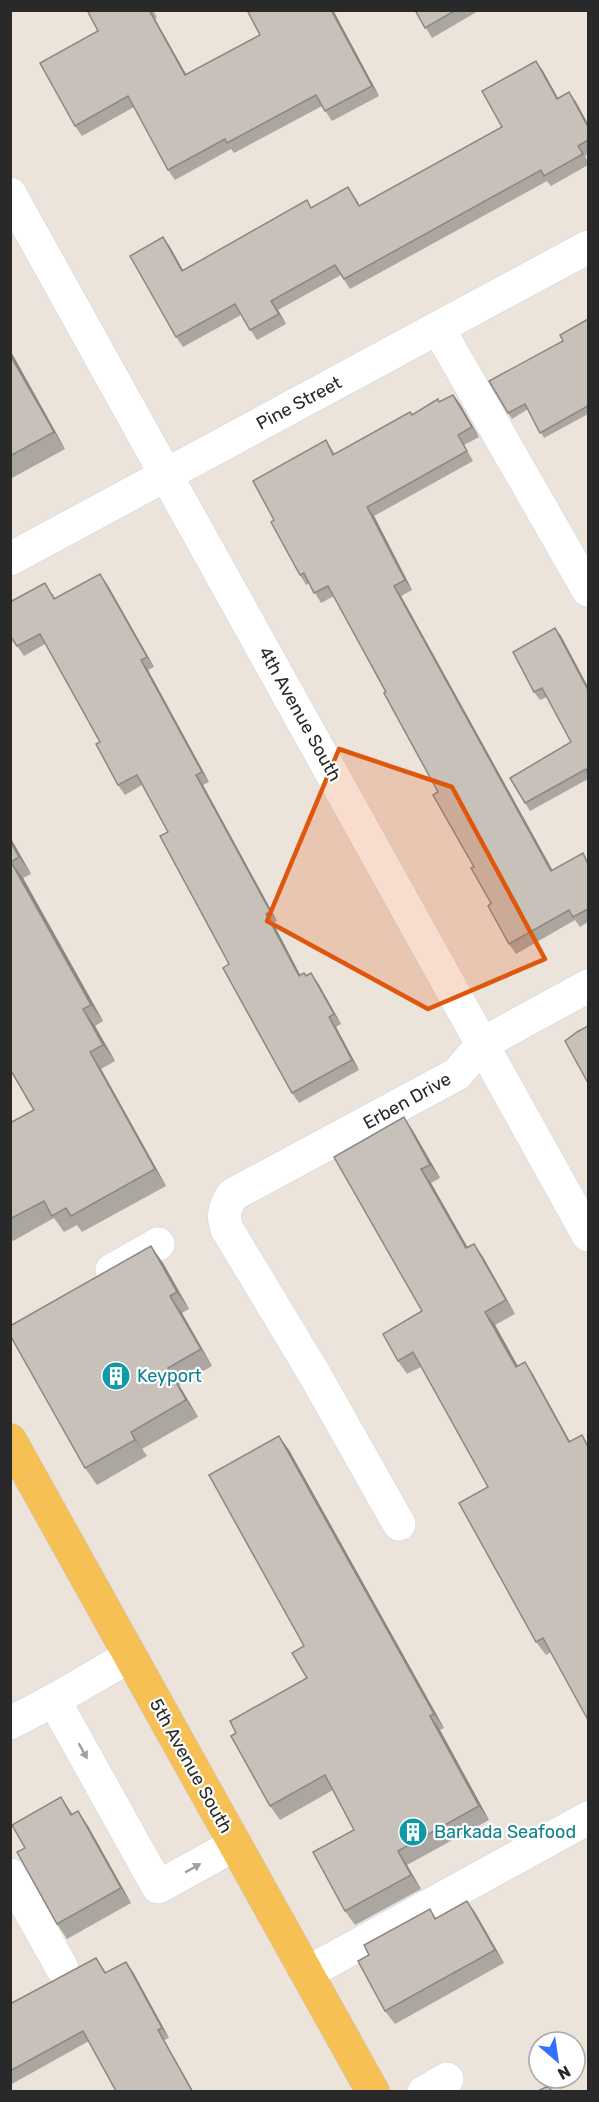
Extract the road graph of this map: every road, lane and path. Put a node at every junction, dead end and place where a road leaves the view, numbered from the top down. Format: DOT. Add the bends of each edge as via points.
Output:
graph roads {
  1 [pos="10,194"];
  2 [pos="588,247"];
  3 [pos="438,328"];
  4 [pos="166,474"];
  5 [pos="10,559"];
  6 [pos="588,590"];
  7 [pos="588,986"];
  8 [pos="482,1044"];
  9 [pos="588,1235"];
  10 [pos="158,1244"];
  11 [pos="89,1283"];
  12 [pos="15,1460"];
  13 [pos="399,1524"];
  14 [pos="130,1656"];
  15 [pos="54,1700"];
  16 [pos="10,1723"];
  17 [pos="588,1818"];
  18 [pos="234,1845"];
  19 [pos="10,1875"];
  20 [pos="62,1968"];
  21 [pos="307,1973"];
  22 [pos="373,2091"];
  1 -- 4 [label="street, 4th Avenue South"];
  2 -- 3 [label="street, Pine Street"];
  3 -- 4 [label="street, Pine Street"];
  3 -- 6 [label="street"];
  4 -- 5 [label="street, Pine Street"];
  4 -- 8 [label="street, 4th Avenue South"];
  7 -- 8 [label="street, Erben Drive"];
  8 -- 9 [label="street, 4th Avenue South"];
  8 -- 13 [label="street, Erben Drive" via="457,1074 232,1195 224,1210 227,1229"];
  10 -- 11 [label="street"];
  12 -- 14 [label="main road, 5th Avenue South"];
  14 -- 15 [label="street"];
  14 -- 18 [label="main road, 5th Avenue South"];
  15 -- 16 [label="street"];
  15 -- 18 [label="street, one-way" via="158,1887"];
  17 -- 21 [label="street"];
  18 -- 21 [label="main road, 5th Avenue South"];
  19 -- 20 [label="street"];
  21 -- 22 [label="main road, 5th Avenue South"];
}
